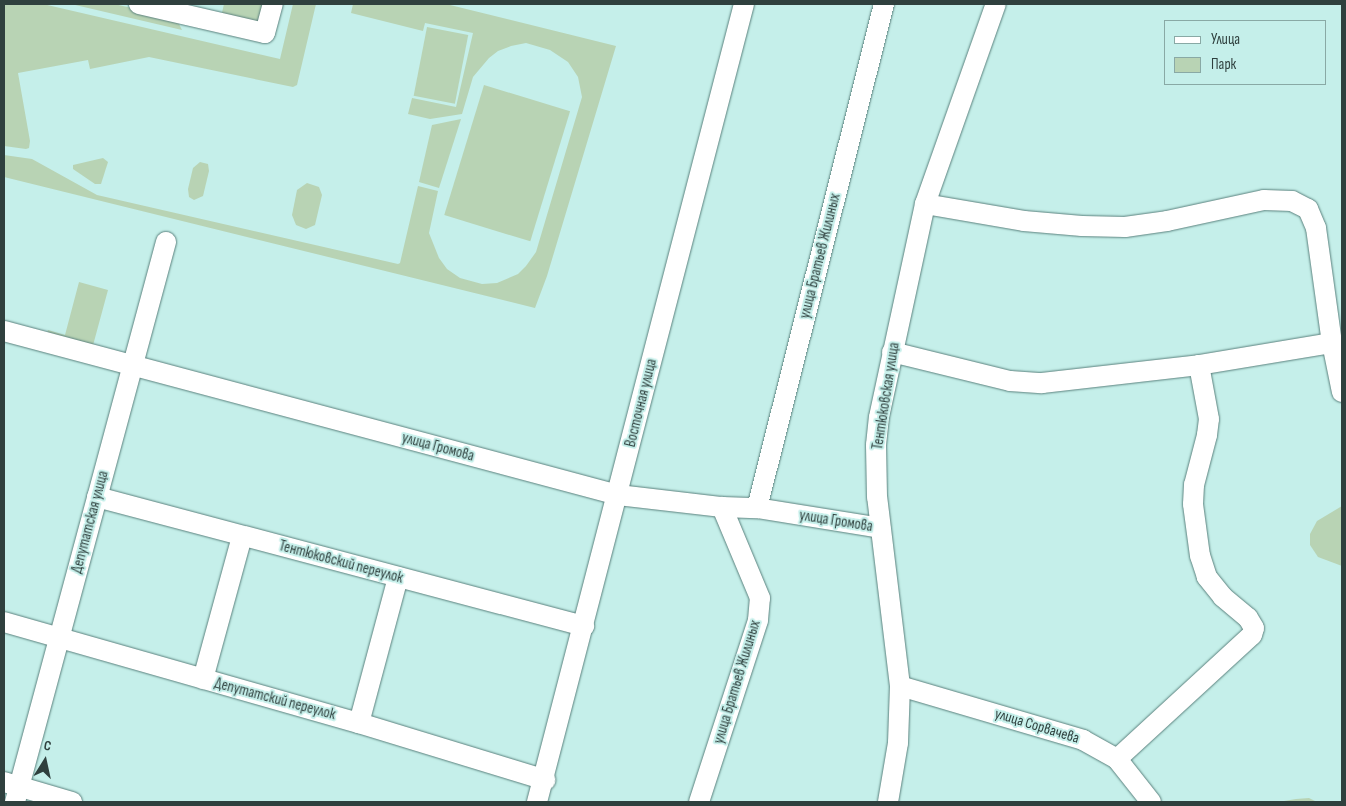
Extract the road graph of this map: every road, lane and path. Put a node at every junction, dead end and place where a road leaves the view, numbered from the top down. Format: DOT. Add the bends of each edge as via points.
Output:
graph roads {
  1 [pos="139,4"];
  2 [pos="273,4"];
  3 [pos="744,4"];
  4 [pos="884,4"];
  5 [pos="996,4"];
  6 [pos="925,204"];
  7 [pos="166,242"];
  8 [pos="4,331"];
  9 [pos="1332,343"];
  10 [pos="892,352"];
  11 [pos="1199,365"];
  12 [pos="133,366"];
  13 [pos="1342,392"];
  14 [pos="618,495"];
  15 [pos="97,497"];
  16 [pos="722,507"];
  17 [pos="757,508"];
  18 [pos="880,528"];
  19 [pos="242,536"];
  20 [pos="398,577"];
  21 [pos="4,622"];
  22 [pos="584,626"];
  23 [pos="59,638"];
  24 [pos="204,679"];
  25 [pos="900,686"];
  26 [pos="359,723"];
  27 [pos="1117,759"];
  28 [pos="544,780"];
  29 [pos="12,790"];
  30 [pos="72,802"];
  31 [pos="538,802"];
  32 [pos="699,802"];
  33 [pos="888,802"];
  34 [pos="1151,802"];
  1 -- 2 [label="street" via="266,33"];
  3 -- 14 [label="street, Восточная улица"];
  4 -- 17 [label="street, улица Братьев Жилиных"];
  5 -- 6 [label="street, Тентюковская улица"];
  6 -- 9 [label="street" via="1024,221 1125,227 1264,200 1292,201 1308,209 1316,228"];
  6 -- 10 [label="street, Тентюковская улица"];
  7 -- 12 [label="street, Депутатская улица"];
  8 -- 12 [label="street, улица Громова"];
  9 -- 11 [label="street"];
  9 -- 13 [label="street"];
  10 -- 11 [label="street" via="1010,381 1042,383"];
  10 -- 18 [label="street, Тентюковская улица" via="876,445"];
  11 -- 27 [label="street" via="1209,419 1208,435 1194,485 1193,504 1200,556 1212,584 1248,618 1254,628 1252,635"];
  12 -- 14 [label="street, улица Громова"];
  12 -- 15 [label="street, Депутатская улица"];
  14 -- 16 [label="street, улица Громова"];
  14 -- 22 [label="street, Восточная улица"];
  15 -- 19 [label="street, Тентюковский переулок"];
  15 -- 23 [label="street, Депутатская улица"];
  16 -- 17 [label="street, улица Громова"];
  16 -- 32 [label="street, улица Братьев Жилиных" via="760,598 758,620"];
  17 -- 18 [label="street, улица Громова"];
  18 -- 25 [label="street, Тентюковская улица"];
  19 -- 20 [label="street, Тентюковский переулок"];
  19 -- 24 [label="street"];
  20 -- 22 [label="street, Тентюковский переулок"];
  20 -- 26 [label="street"];
  21 -- 23 [label="street, Депутатский переулок"];
  22 -- 28 [label="street, Восточная улица"];
  23 -- 24 [label="street, Депутатский переулок"];
  23 -- 29 [label="street, Депутатская улица"];
  24 -- 26 [label="street, Депутатский переулок"];
  25 -- 27 [label="street, улица Сорвачева" via="1063,732"];
  25 -- 33 [label="street, Тентюковская улица" via="898,742"];
  26 -- 28 [label="street, Депутатский переулок"];
  27 -- 34 [label="street, улица Сорвачева"];
  28 -- 31 [label="street, Восточная улица"];
  29 -- 30 [label="street"];
}
